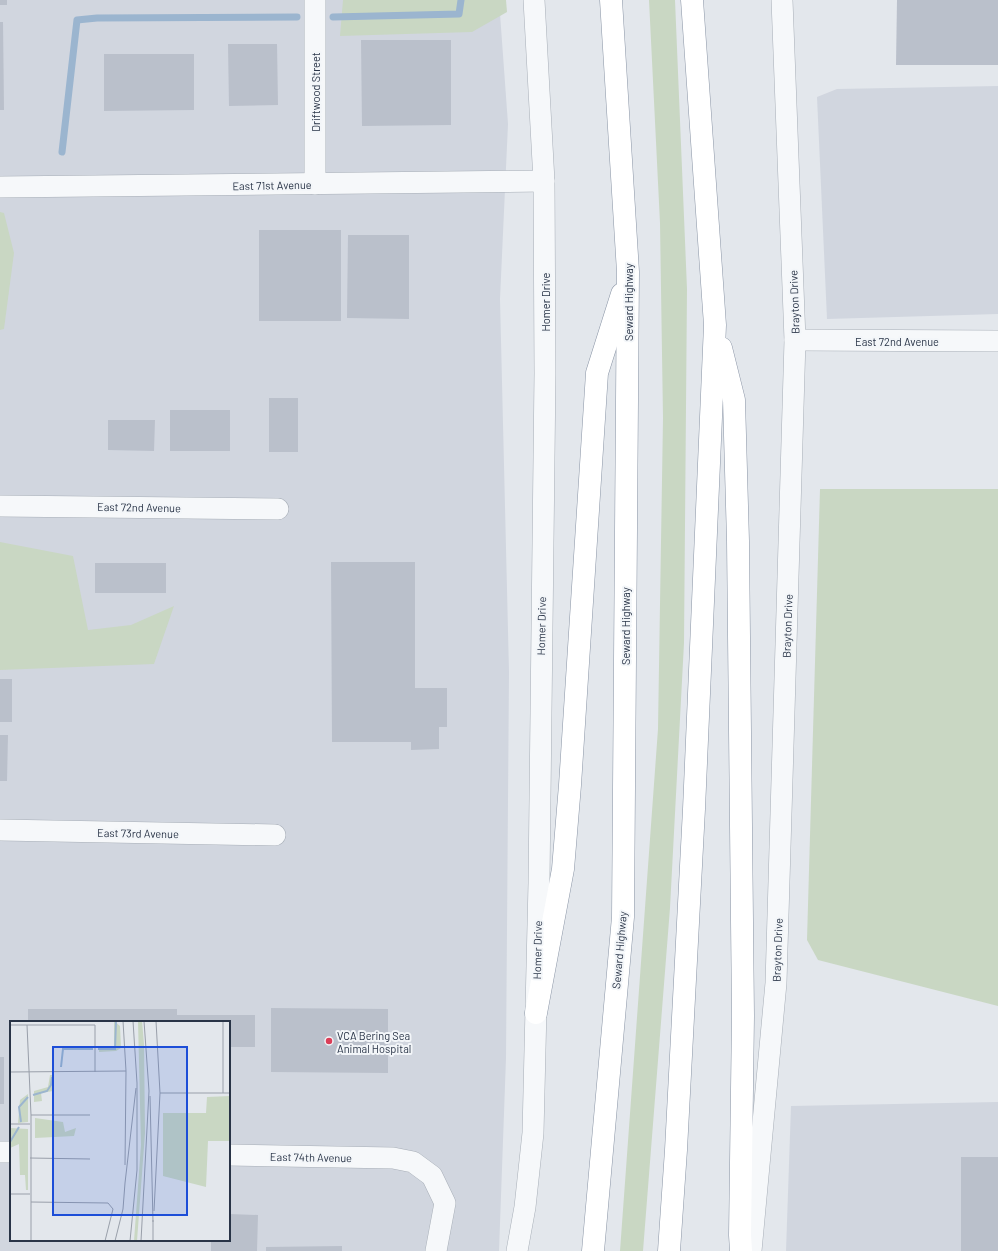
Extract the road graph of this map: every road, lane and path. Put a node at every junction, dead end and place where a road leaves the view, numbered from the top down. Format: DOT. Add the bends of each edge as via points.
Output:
graph roads {
  1 [pos="315,0"];
  2 [pos="534,0"];
  3 [pos="611,0"];
  4 [pos="692,0"];
  5 [pos="782,0"];
  6 [pos="544,181"];
  7 [pos="315,184"];
  8 [pos="0,187"];
  9 [pos="628,272"];
  10 [pos="715,325"];
  11 [pos="795,340"];
  12 [pos="998,341"];
  13 [pos="0,506"];
  14 [pos="278,509"];
  15 [pos="0,830"];
  16 [pos="275,836"];
  17 [pos="536,1014"];
  18 [pos="230,1155"];
  19 [pos="436,1251"];
  20 [pos="517,1251"];
  21 [pos="592,1251"];
  22 [pos="669,1251"];
  23 [pos="741,1251"];
  24 [pos="751,1251"];
  1 -- 7 [label="street, Driftwood Street"];
  2 -- 6 [label="street, Homer Drive"];
  3 -- 9 [label="highway, Seward Highway"];
  4 -- 10 [label="highway"];
  5 -- 11 [label="street, Brayton Drive"];
  6 -- 7 [label="street, East 71st Avenue"];
  6 -- 17 [label="street, Homer Drive" via="545,373"];
  7 -- 8 [label="street, East 71st Avenue"];
  9 -- 17 [label="highway" via="597,373 563,869"];
  9 -- 21 [label="highway, Seward Highway" via="623,917"];
  10 -- 22 [label="highway" via="694,801"];
  10 -- 23 [label="highway" via="734,400 738,541 743,1008"];
  11 -- 12 [label="street, East 72nd Avenue"];
  11 -- 24 [label="street, Brayton Drive" via="776,983"];
  13 -- 14 [label="street, East 72nd Avenue"];
  15 -- 16 [label="street, East 73rd Avenue"];
  17 -- 20 [label="street, Homer Drive" via="533,1133 525,1207"];
  18 -- 19 [label="street, East 74th Avenue" via="393,1158 413,1162 432,1176 445,1203"];
}
